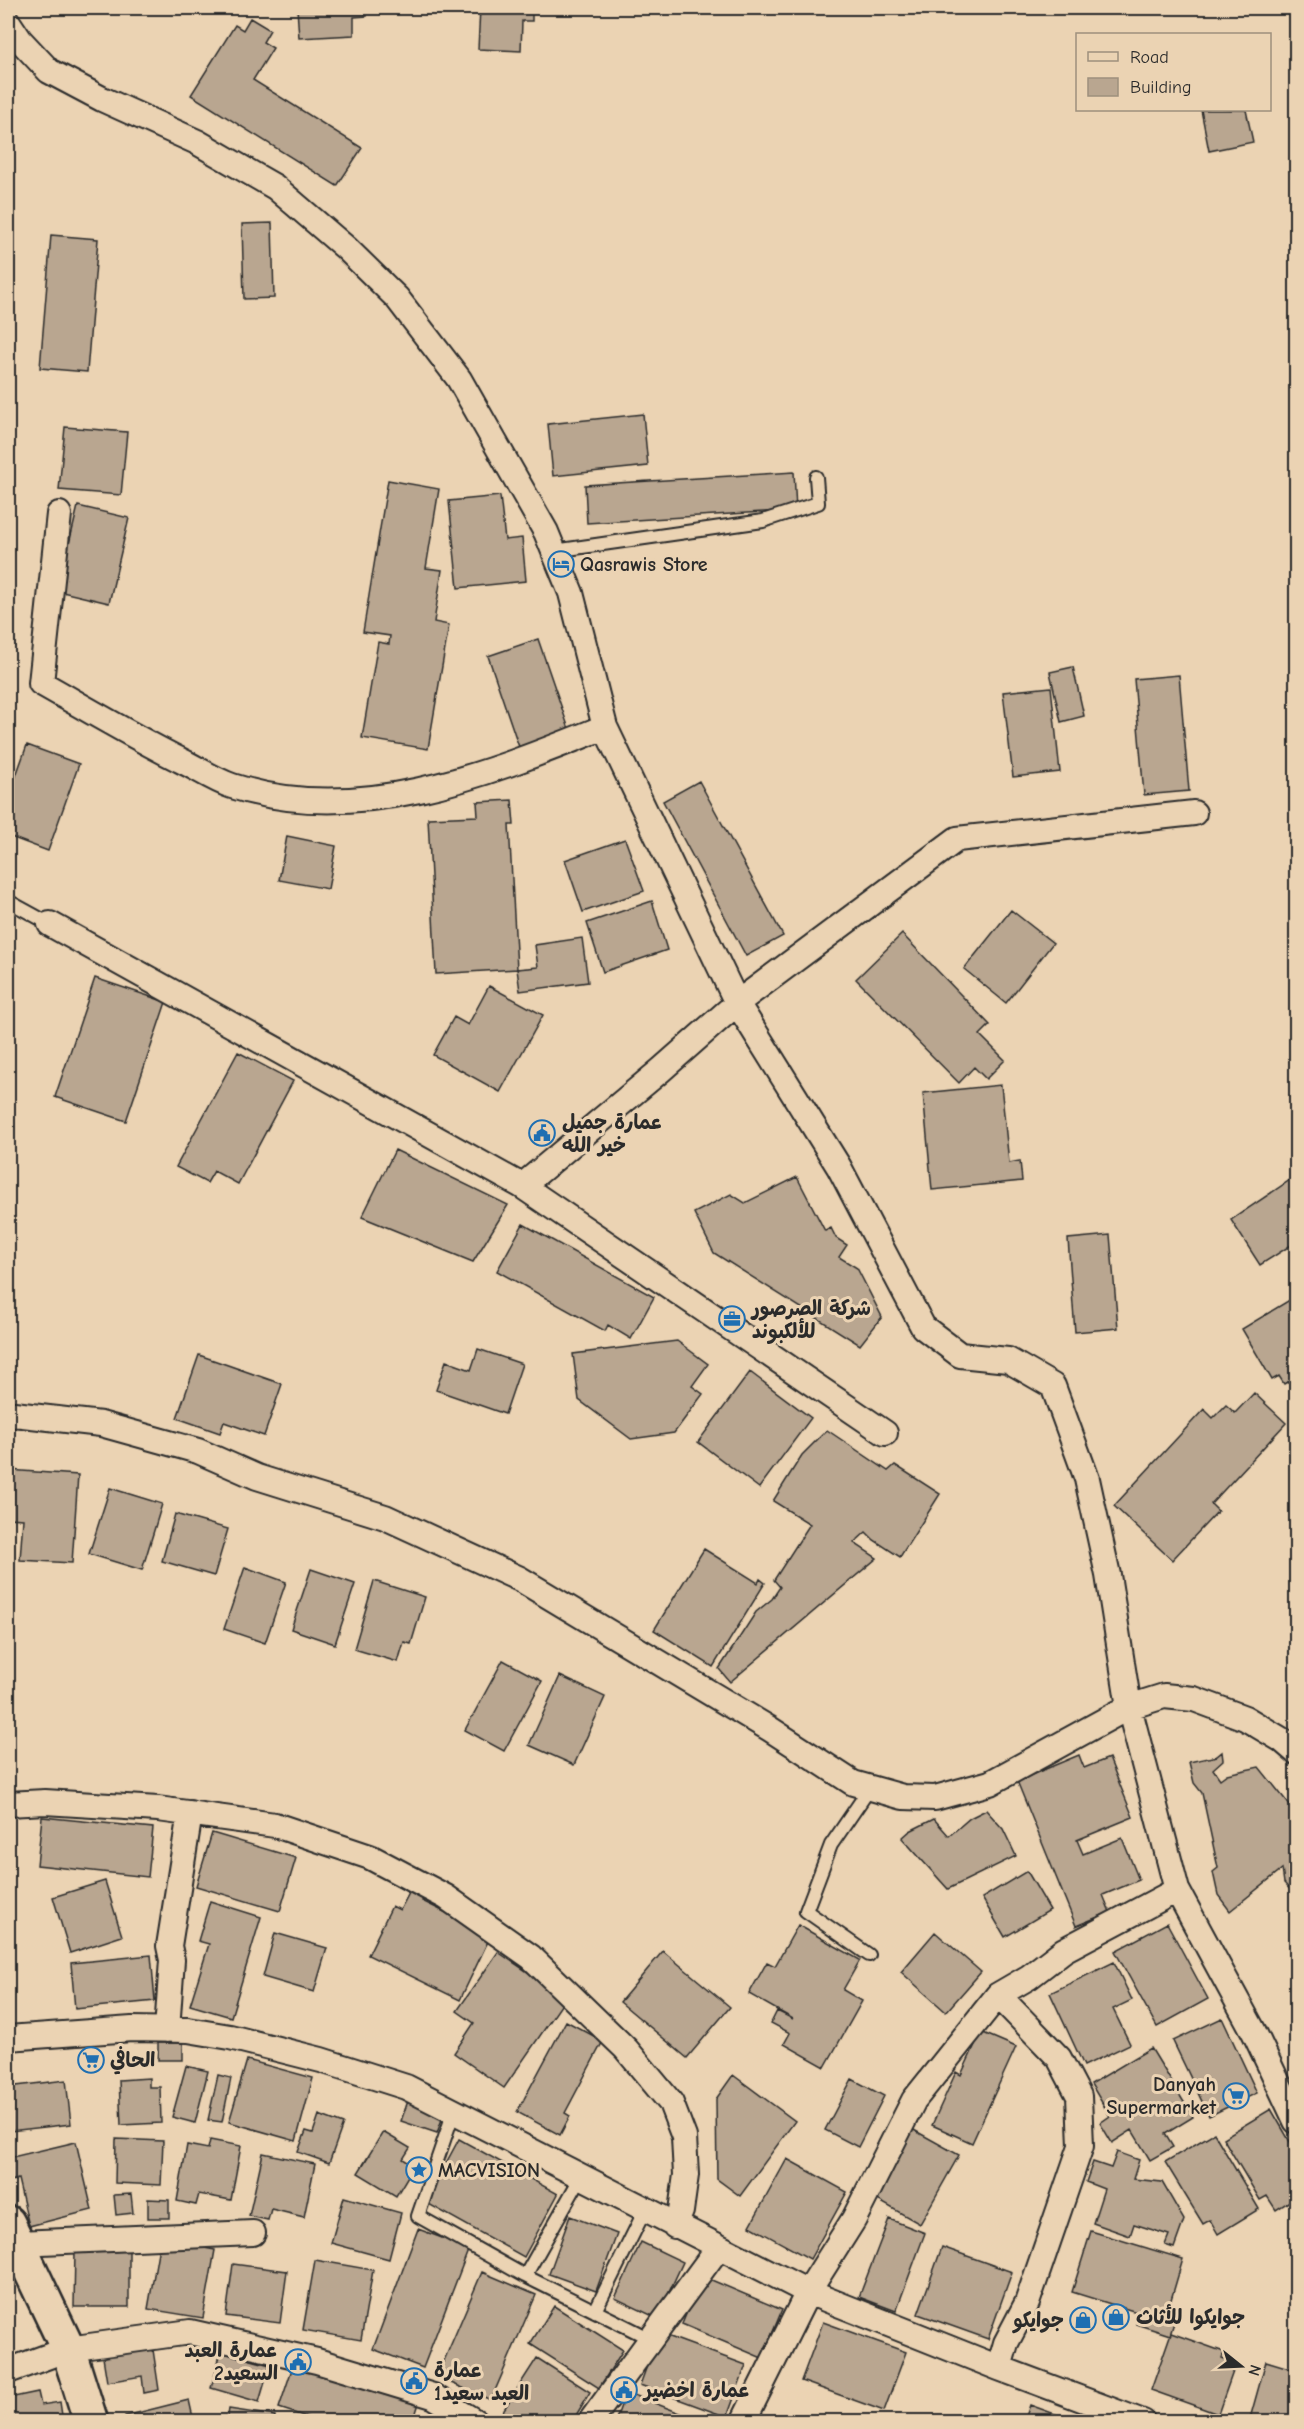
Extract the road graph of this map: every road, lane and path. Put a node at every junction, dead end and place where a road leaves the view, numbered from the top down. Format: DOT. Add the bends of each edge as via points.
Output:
graph roads {
  1 [pos="8,22"];
  2 [pos="816,477"];
  3 [pos="59,514"];
  4 [pos="554,550"];
  5 [pos="604,728"];
  6 [pos="1194,813"];
  7 [pos="8,902"];
  8 [pos="50,924"];
  9 [pos="737,1003"];
  10 [pos="522,1186"];
  11 [pos="8,1416"];
  12 [pos="885,1433"];
  13 [pos="1129,1707"];
  14 [pos="1296,1752"];
  15 [pos="870,1788"];
  16 [pos="8,1804"];
  17 [pos="190,1813"];
  18 [pos="1177,1890"];
  19 [pos="869,1955"];
  20 [pos="998,1995"];
  21 [pos="166,2030"];
  22 [pos="8,2038"];
  23 [pos="454,2111"];
  24 [pos="1296,2121"];
  25 [pos="581,2177"];
  26 [pos="645,2210"];
  27 [pos="675,2226"];
  28 [pos="13,2233"];
  29 [pos="253,2233"];
  30 [pos="718,2248"];
  31 [pos="525,2276"];
  32 [pos="807,2292"];
  33 [pos="595,2311"];
  34 [pos="651,2339"];
  35 [pos="68,2349"];
  36 [pos="999,2368"];
  37 [pos="8,2371"];
  38 [pos="91,2421"];
  39 [pos="476,2421"];
  40 [pos="591,2421"];
  41 [pos="742,2421"];
  42 [pos="1143,2421"];
  1 -- 4 [label="street" via="49,71 196,142 275,187 355,257 397,298 459,379"];
  2 -- 4 [label="lane" via="818,503 763,521"];
  3 -- 5 [label="street" via="41,683 230,785 279,798 352,802 422,790 510,765"];
  4 -- 5 [label="street" via="571,593"];
  5 -- 9 [label="street"];
  6 -- 9 [label="street" via="957,839"];
  7 -- 8 [label="lane"];
  8 -- 10 [label="street"];
  9 -- 10 [label="street"];
  9 -- 13 [label="street" via="839,1167 923,1327 960,1356 1008,1360 1053,1386 1088,1479"];
  10 -- 12 [label="street"];
  11 -- 15 [label="street" via="112,1427 198,1451 257,1477 385,1517 520,1579 853,1783"];
  13 -- 14 [label="street" via="1164,1696 1194,1699 1245,1718"];
  13 -- 15 [label="street" via="990,1783 935,1798 903,1797"];
  13 -- 18 [label="street"];
  15 -- 19 [label="lane" via="831,1845 806,1911"];
  16 -- 17 [label="street" via="45,1802"];
  17 -- 21 [label="street" via="169,1946 172,1960"];
  17 -- 27 [label="street" via="275,1825 370,1857 446,1898 531,1957 626,2049 671,2103 684,2137 686,2175"];
  18 -- 20 [label="street" via="1064,1950"];
  18 -- 24 [label="street" via="1254,2032"];
  20 -- 32 [label="street" via="914,2100 854,2218"];
  20 -- 36 [label="street" via="1059,2058 1079,2096 1081,2146 1028,2302 1006,2343"];
  21 -- 22 [label="street"];
  21 -- 23 [label="street" via="230,2037 321,2060 406,2086"];
  23 -- 25 [label="street"];
  23 -- 31 [label="lane" via="418,2216"];
  25 -- 26 [label="street"];
  25 -- 31 [label="lane"];
  26 -- 27 [label="street"];
  26 -- 33 [label="lane"];
  27 -- 30 [label="street"];
  28 -- 29 [label="street"];
  28 -- 35 [label="street"];
  30 -- 32 [label="street"];
  30 -- 34 [label="street"];
  31 -- 33 [label="lane"];
  32 -- 36 [label="street"];
  32 -- 41 [label="street"];
  33 -- 34 [label="lane"];
  34 -- 40 [label="street"];
  35 -- 37 [label="street"];
  35 -- 38 [label="street"];
  35 -- 39 [label="street" via="190,2332 317,2361 422,2392"];
  36 -- 42 [label="street"];
}
